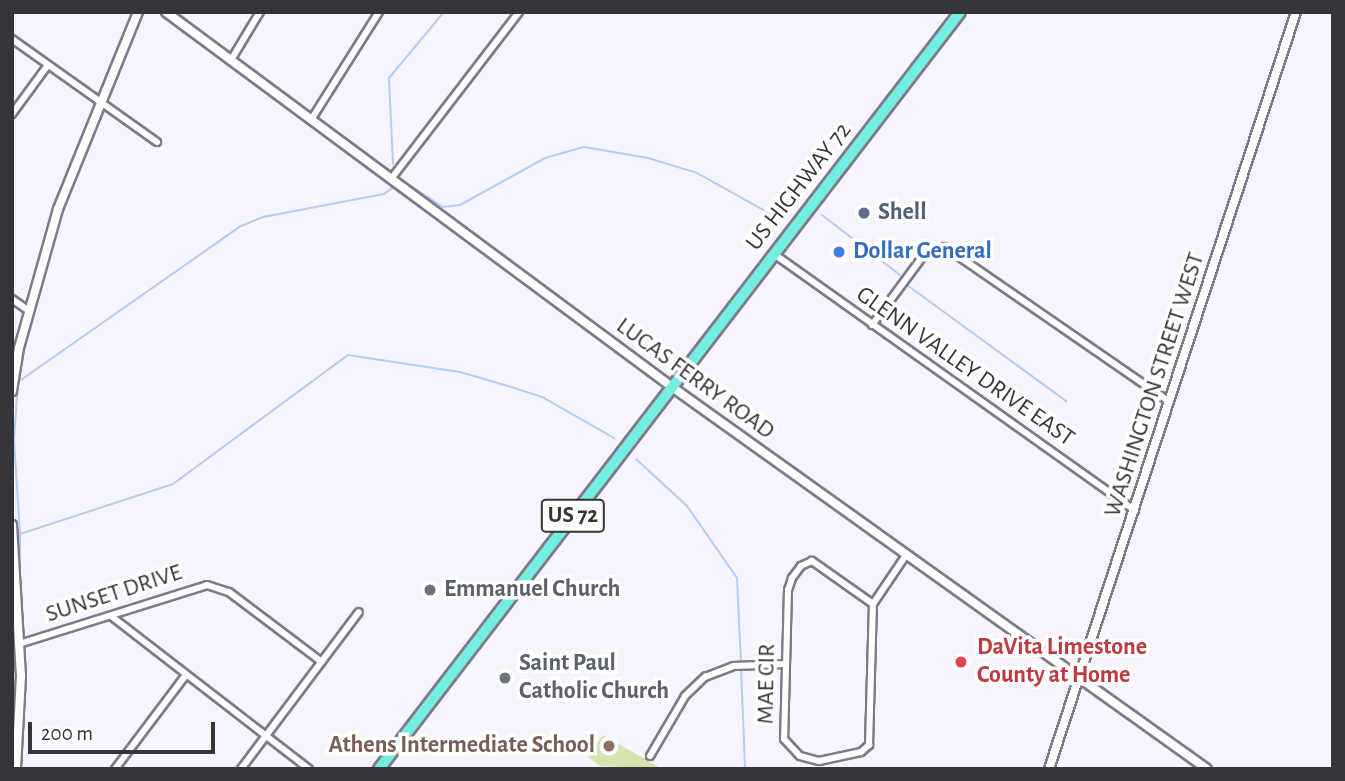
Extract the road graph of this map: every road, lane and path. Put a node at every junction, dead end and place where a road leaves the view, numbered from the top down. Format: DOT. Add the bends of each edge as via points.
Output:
graph roads {
  1 [pos="138,12"];
  2 [pos="166,12"];
  3 [pos="260,12"];
  4 [pos="379,12"];
  5 [pos="519,12"];
  6 [pos="960,12"];
  7 [pos="1296,12"];
  8 [pos="12,39"];
  9 [pos="230,60"];
  10 [pos="48,65"];
  11 [pos="100,104"];
  12 [pos="12,114"];
  13 [pos="311,120"];
  14 [pos="158,142"];
  15 [pos="391,179"];
  16 [pos="774,254"];
  17 [pos="12,299"];
  18 [pos="29,311"];
  19 [pos="873,325"];
  20 [pos="672,387"];
  21 [pos="12,391"];
  22 [pos="1170,402"];
  23 [pos="1135,510"];
  24 [pos="12,525"];
  25 [pos="13,544"];
  26 [pos="906,555"];
  27 [pos="873,604"];
  28 [pos="359,612"];
  29 [pos="111,616"];
  30 [pos="19,644"];
  31 [pos="322,663"];
  32 [pos="786,664"];
  33 [pos="185,676"];
  34 [pos="1080,677"];
  35 [pos="267,736"];
  36 [pos="650,756"];
  37 [pos="16,769"];
  38 [pos="115,769"];
  39 [pos="241,769"];
  40 [pos="309,769"];
  41 [pos="379,769"];
  42 [pos="1049,769"];
  43 [pos="1207,769"];
  1 -- 11 [label="street"];
  2 -- 9 [label="street, LUCAS FERRY ROAD"];
  3 -- 9 [label="street"];
  4 -- 13 [label="street"];
  5 -- 15 [label="street"];
  6 -- 16 [label="highway, US HIGHWAY 72 / US 72"];
  7 -- 22 [label="street, WASHINGTON STREET WEST"];
  8 -- 10 [label="street"];
  9 -- 13 [label="street, LUCAS FERRY ROAD"];
  10 -- 11 [label="street"];
  10 -- 12 [label="street"];
  11 -- 14 [label="street"];
  11 -- 18 [label="street" via="58,209"];
  13 -- 15 [label="street, LUCAS FERRY ROAD"];
  15 -- 20 [label="street, LUCAS FERRY ROAD"];
  16 -- 19 [label="street, GLENN VALLEY DRIVE EAST"];
  16 -- 20 [label="highway, US HIGHWAY 72 / US 72"];
  17 -- 18 [label="street"];
  18 -- 21 [label="street"];
  19 -- 22 [label="street" via="923,256 945,247"];
  19 -- 23 [label="street, GLENN VALLEY DRIVE EAST"];
  20 -- 26 [label="street, LUCAS FERRY ROAD"];
  20 -- 41 [label="highway, US 72"];
  22 -- 23 [label="street, WASHINGTON STREET WEST"];
  23 -- 34 [label="street, WASHINGTON STREET WEST"];
  24 -- 25 [label="street"];
  25 -- 30 [label="street"];
  26 -- 27 [label="street"];
  26 -- 34 [label="street, LUCAS FERRY ROAD"];
  27 -- 32 [label="street, MAE CIR" via="812,561 806,562 788,590"];
  27 -- 32 [label="street, MAE CIR" via="871,738 867,748 819,761 793,751 785,739"];
  28 -- 31 [label="street"];
  29 -- 30 [label="street, SUNSET DRIVE"];
  29 -- 31 [label="street, SUNSET DRIVE" via="185,590 215,586"];
  29 -- 33 [label="street"];
  30 -- 37 [label="street"];
  31 -- 35 [label="street"];
  32 -- 36 [label="street" via="737,665 715,671 696,685"];
  33 -- 35 [label="street"];
  33 -- 38 [label="street"];
  34 -- 42 [label="street, WASHINGTON STREET WEST"];
  34 -- 43 [label="street, LUCAS FERRY ROAD"];
  35 -- 39 [label="street"];
  35 -- 40 [label="street"];
}
